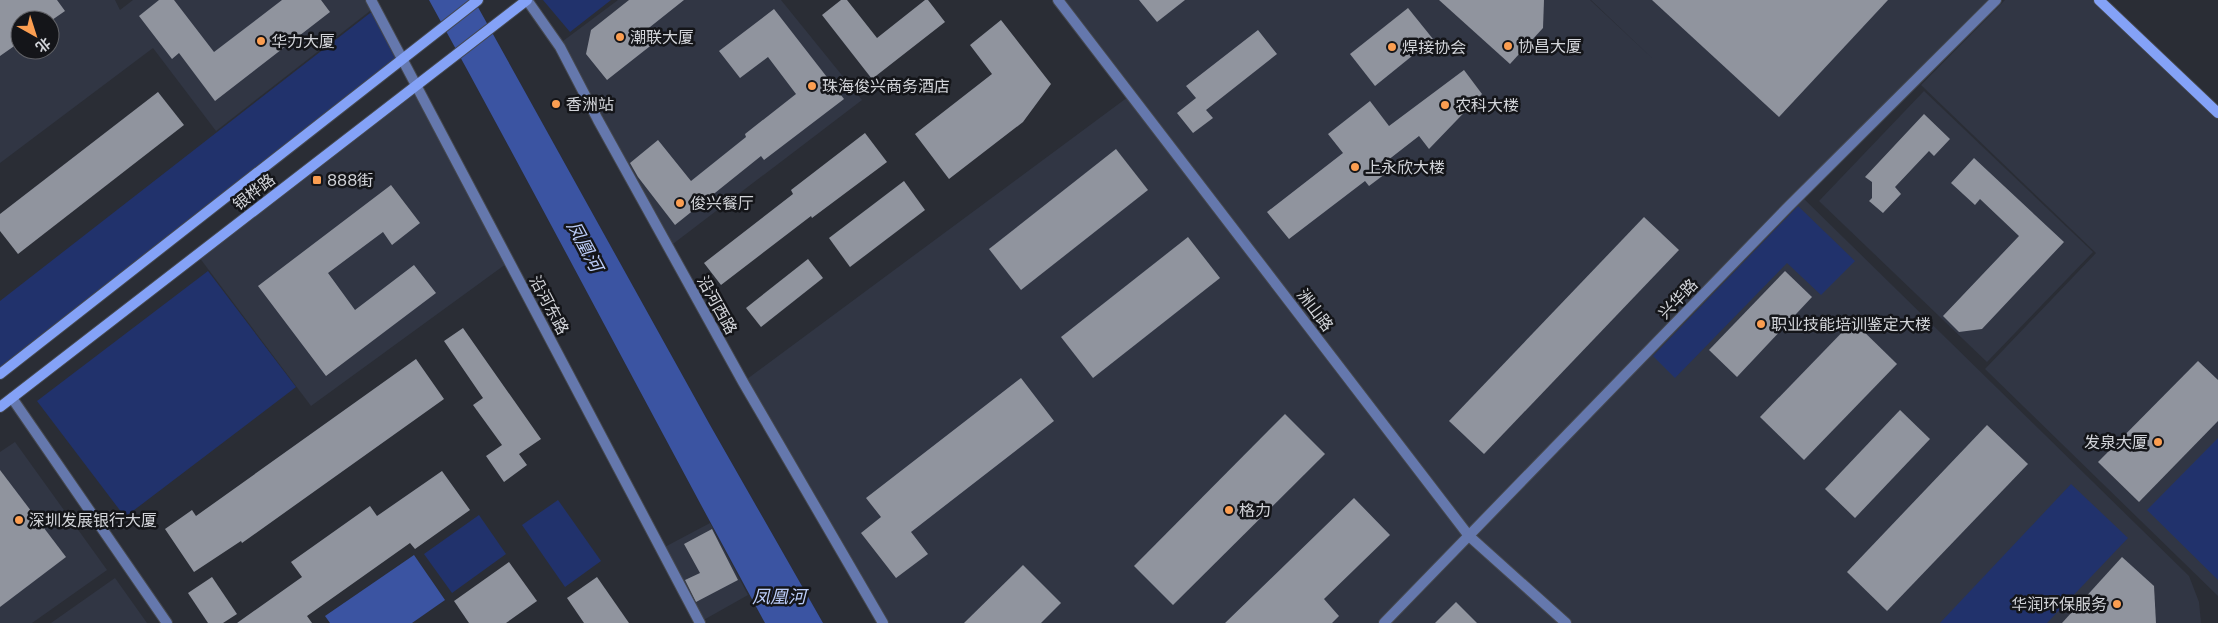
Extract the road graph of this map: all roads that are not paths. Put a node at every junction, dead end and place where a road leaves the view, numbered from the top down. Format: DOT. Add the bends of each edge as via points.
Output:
graph roads {
  1 [pos="371,0"];
  2 [pos="478,0"];
  3 [pos="527,0"];
  4 [pos="1058,0"];
  5 [pos="1996,0"];
  6 [pos="2099,0"];
  7 [pos="404,59"];
  8 [pos="416,86"];
  9 [pos="2218,113"];
  10 [pos="0,374"];
  11 [pos="12,398"];
  12 [pos="0,408"];
  13 [pos="1469,536"];
  14 [pos="168,623"];
  15 [pos="700,623"];
  16 [pos="883,623"];
  17 [pos="1384,623"];
  18 [pos="1566,623"];
  1 -- 7 [label="street, 沿河东路"];
  2 -- 7 [label="main road, 银桦路"];
  3 -- 8 [label="main road, 银桦路"];
  3 -- 16 [label="street, 沿河西路" via="560,47 742,382"];
  4 -- 13 [label="street, 洲山路"];
  5 -- 13 [label="street, 兴华路" via="1788,207"];
  6 -- 9 [label="main road"];
  7 -- 8 [label="street, 沿河东路"];
  7 -- 10 [label="main road, 银桦路"];
  8 -- 11 [label="main road, 银桦路"];
  8 -- 15 [label="street, 沿河东路"];
  11 -- 12 [label="main road, 银桦路"];
  11 -- 14 [label="street"];
  13 -- 17 [label="street, 兴华路"];
  13 -- 18 [label="street, 洲山路"];
}
